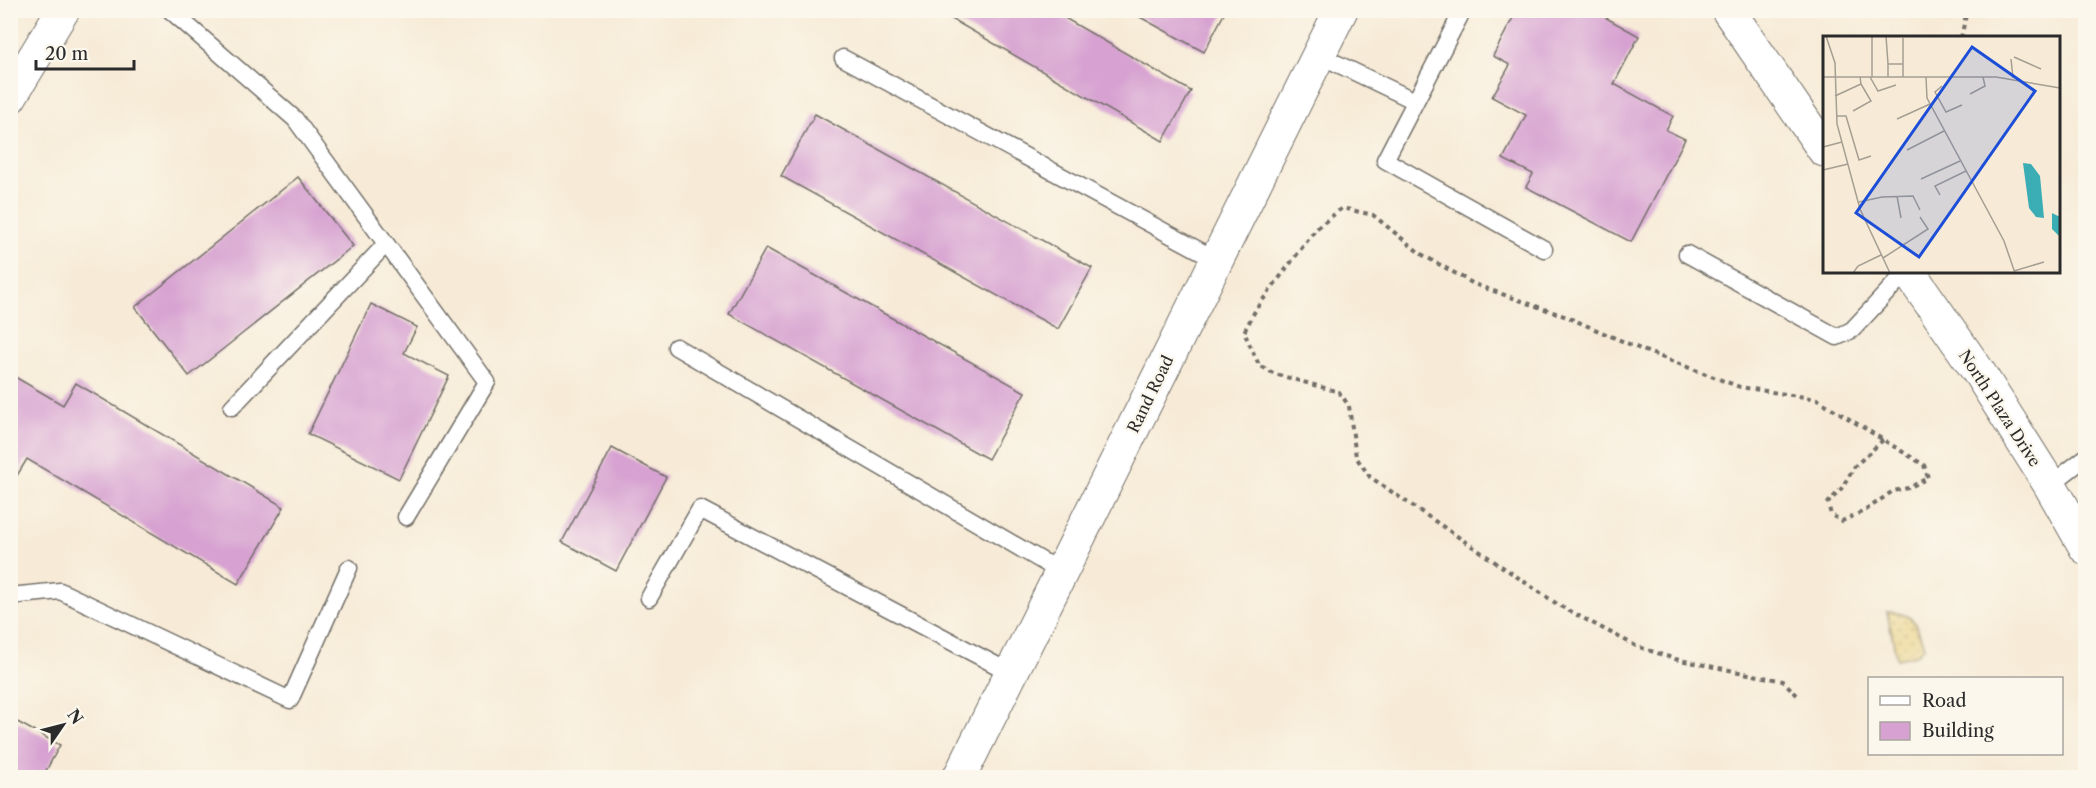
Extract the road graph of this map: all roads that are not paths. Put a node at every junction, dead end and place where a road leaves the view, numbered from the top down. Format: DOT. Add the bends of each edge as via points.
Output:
graph roads {
  1 [pos="63,10"];
  2 [pos="170,10"];
  3 [pos="1341,10"];
  4 [pos="1463,10"];
  5 [pos="1728,10"];
  6 [pos="1319,55"];
  7 [pos="843,58"];
  8 [pos="10,97"];
  9 [pos="1415,101"];
  10 [pos="1823,149"];
  11 [pos="386,244"];
  12 [pos="1544,249"];
  13 [pos="1687,254"];
  14 [pos="1217,260"];
  15 [pos="1906,273"];
  16 [pos="1908,273"];
  17 [pos="676,346"];
  18 [pos="232,407"];
  19 [pos="2085,457"];
  20 [pos="2050,485"];
  21 [pos="406,517"];
  22 [pos="2081,532"];
  23 [pos="349,568"];
  24 [pos="1061,573"];
  25 [pos="10,596"];
  26 [pos="649,598"];
  27 [pos="1011,673"];
  28 [pos="959,777"];
  1 -- 8 [label="street"];
  2 -- 11 [label="lane" via="295,119"];
  3 -- 6 [label="street, Rand Road"];
  4 -- 9 [label="lane"];
  5 -- 10 [label="street"];
  6 -- 9 [label="lane"];
  6 -- 14 [label="street, Rand Road"];
  7 -- 14 [label="lane"];
  9 -- 12 [label="lane" via="1384,160"];
  11 -- 18 [label="lane"];
  11 -- 21 [label="lane" via="487,381"];
  13 -- 15 [label="lane" via="1837,338 1852,330"];
  14 -- 24 [label="street, Rand Road"];
  16 -- 20 [label="street, North Plaza Drive" via="1980,374"];
  17 -- 24 [label="lane"];
  19 -- 20 [label="lane"];
  20 -- 22 [label="street, North Plaza Drive"];
  23 -- 25 [label="lane" via="290,700 60,591"];
  24 -- 27 [label="street, Rand Road"];
  26 -- 27 [label="lane" via="700,509"];
  27 -- 28 [label="street, Rand Road"];
}
